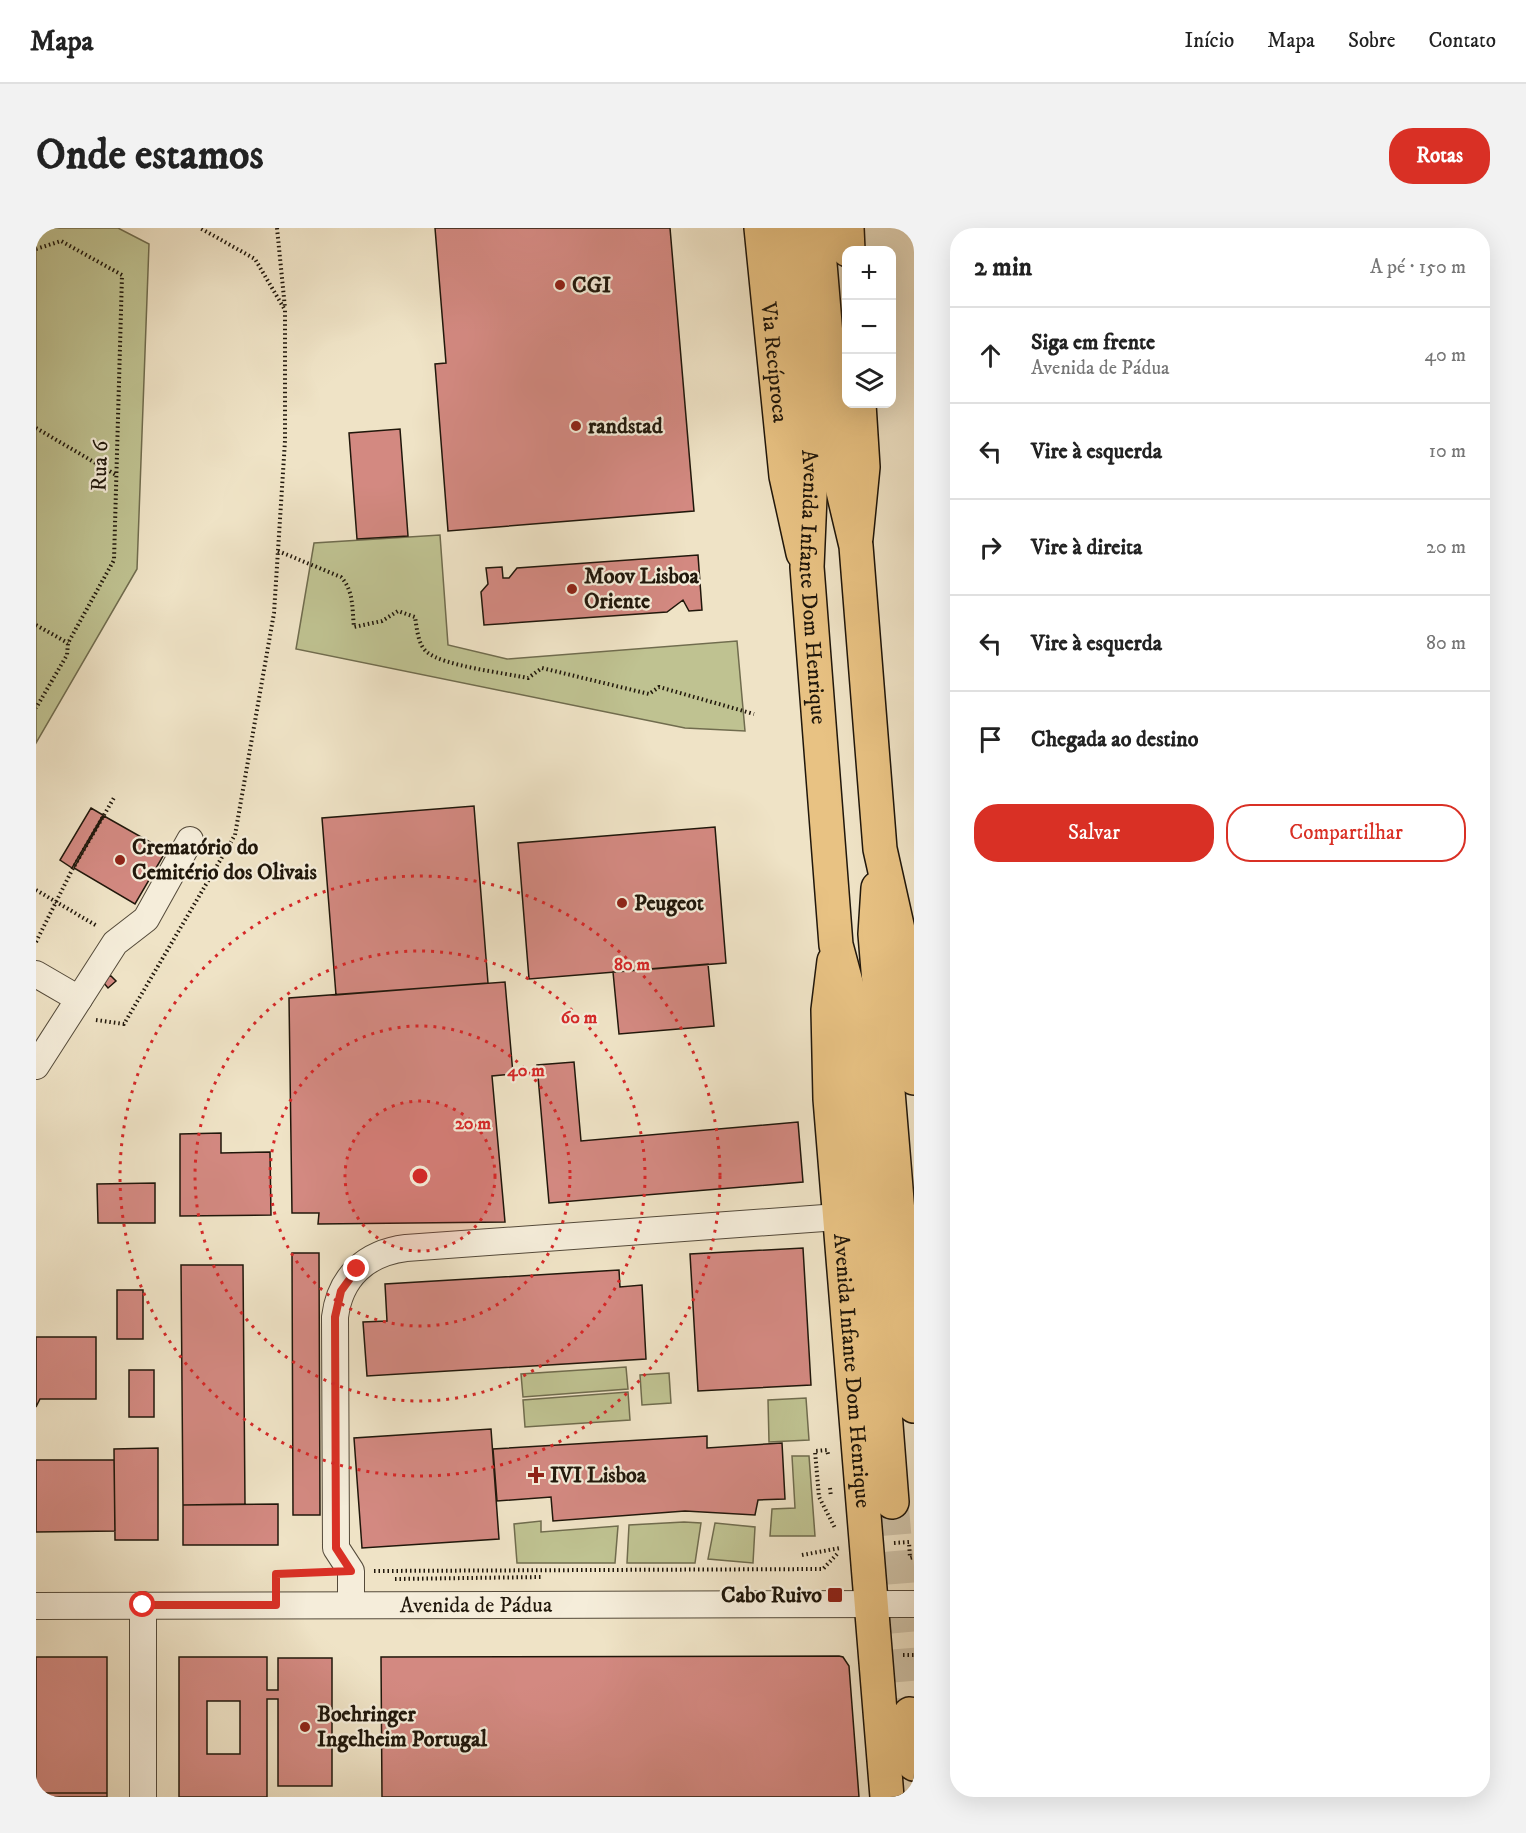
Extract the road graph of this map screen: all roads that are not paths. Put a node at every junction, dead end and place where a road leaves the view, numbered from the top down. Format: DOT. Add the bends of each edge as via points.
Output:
graph roads {
  1 [pos="761,228"];
  2 [pos="790,228"];
  3 [pos="817,228"];
  4 [pos="847,228"];
  5 [pos="848,246"];
  6 [pos="859,408"];
  7 [pos="856,546"];
  8 [pos="807,567"];
  9 [pos="190,840"];
  10 [pos="880,849"];
  11 [pos="836,945"];
  12 [pos="36,974"];
  13 [pos="73,1007"];
  14 [pos="36,1066"];
  15 [pos="914,1078"];
  16 [pos="838,1217"];
  17 [pos="914,1406"];
  18 [pos="892,1502"];
  19 [pos="871,1604"];
  20 [pos="914,1604"];
  21 [pos="143,1605"];
  22 [pos="351,1605"];
  23 [pos="36,1606"];
  24 [pos="910,1714"];
  25 [pos="914,1764"];
  26 [pos="143,1797"];
  27 [pos="887,1797"];
  1 -- 8 [label="main road, Via Recíproca" via="786,476"];
  2 -- 8 [label="main road, Avenida Infante Dom Henrique" via="811,473"];
  3 -- 7 [label="main road, Avenida Infante Dom Henrique" via="837,466"];
  4 -- 5 [label="main road"];
  6 -- 7 [label="main road" via="863,467"];
  7 -- 10 [label="main road, Avenida Infante Dom Henrique"];
  8 -- 11 [label="main road, Avenida Infante Dom Henrique"];
  9 -- 13 [label="street" via="146,919 115,943"];
  10 -- 15 [label="main road, Avenida Infante Dom Henrique" via="899,934"];
  10 -- 17 [label="main road, Avenida Infante Dom Henrique" via="875,934"];
  11 -- 16 [label="main road, Avenida Infante Dom Henrique" via="828,1010"];
  11 -- 18 [label="main road, Avenida Infante Dom Henrique" via="854,1012"];
  12 -- 13 [label="street"];
  13 -- 14 [label="street"];
  16 -- 19 [label="main road, Avenida Infante Dom Henrique"];
  16 -- 22 [label="street" via="406,1248 367,1261 341,1291 335,1317 336,1548 351,1571"];
  19 -- 20 [label="street, Avenida de Pádua"];
  19 -- 22 [label="street, Avenida de Pádua"];
  19 -- 27 [label="main road, Avenida Infante Dom Henrique"];
  21 -- 22 [label="street, Avenida de Pádua"];
  21 -- 23 [label="street, Avenida de Pádua"];
  21 -- 26 [label="street"];
  24 -- 25 [label="main road"];
}
